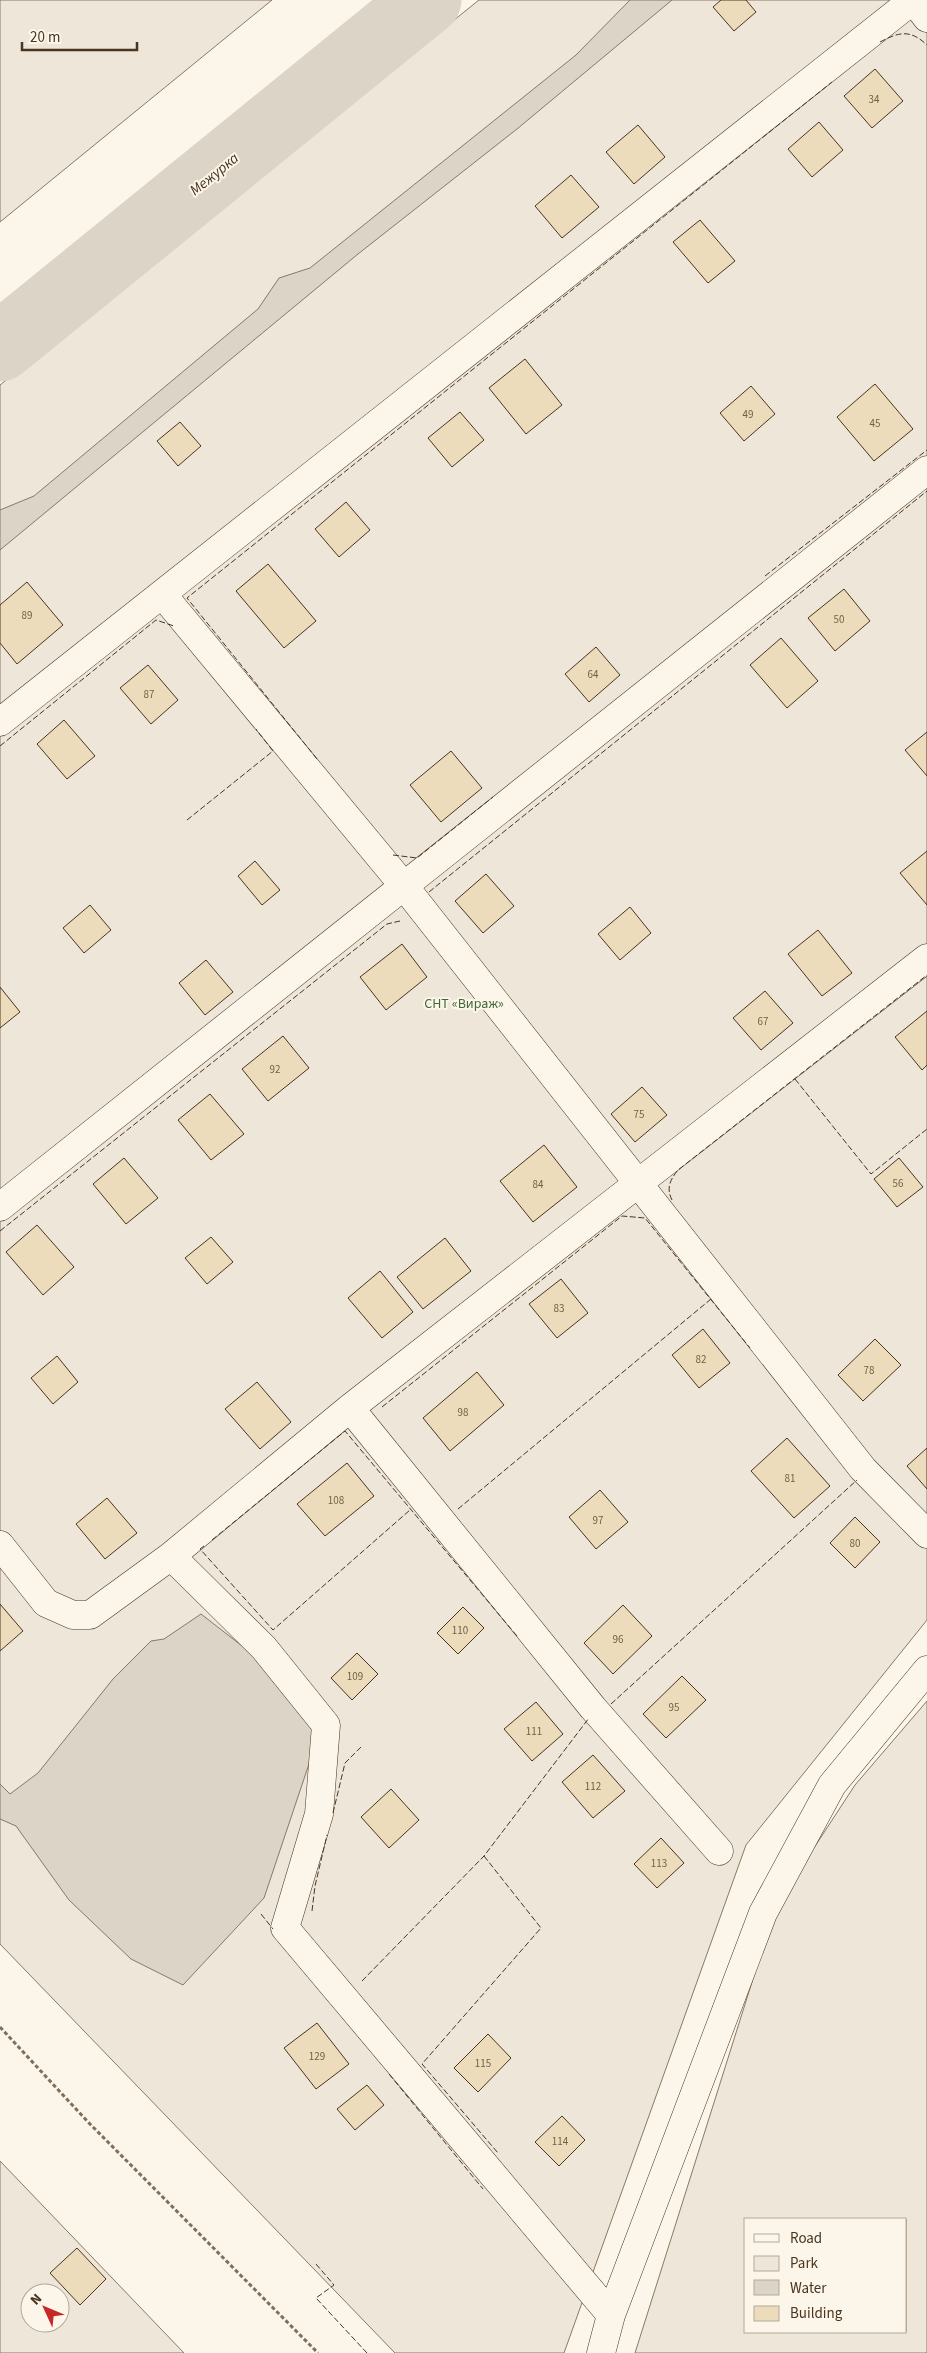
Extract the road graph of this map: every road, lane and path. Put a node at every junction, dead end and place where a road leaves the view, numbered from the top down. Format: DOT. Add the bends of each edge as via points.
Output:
graph roads {
  1 [pos="913,0"];
  2 [pos="927,18"];
  3 [pos="927,470"];
  4 [pos="162,594"];
  5 [pos="0,722"];
  6 [pos="404,886"];
  7 [pos="927,958"];
  8 [pos="638,1183"];
  9 [pos="0,1207"];
  10 [pos="350,1408"];
  11 [pos="927,1534"];
  12 [pos="0,1545"];
  13 [pos="171,1556"];
  14 [pos="927,1670"];
  15 [pos="719,1850"];
  16 [pos="0,2028"];
  17 [pos="611,2315"];
  18 [pos="318,2353"];
  19 [pos="601,2353"];
  1 -- 2 [label="street"];
  1 -- 4 [label="street"];
  3 -- 6 [label="street"];
  4 -- 5 [label="street"];
  4 -- 6 [label="street"];
  6 -- 8 [label="street"];
  6 -- 9 [label="street"];
  7 -- 8 [label="street"];
  8 -- 10 [label="street"];
  8 -- 11 [label="street" via="863,1470"];
  10 -- 13 [label="street"];
  10 -- 15 [label="street" via="593,1708"];
  12 -- 13 [label="street" via="46,1603 73,1615 90,1614"];
  13 -- 17 [label="street" via="264,1648 326,1725 320,1814 285,1928"];
  14 -- 17 [label="street" via="832,1785 763,1913"];
  16 -- 18 [label="path" via="88,2122"];
  17 -- 19 [label="street"];
}
